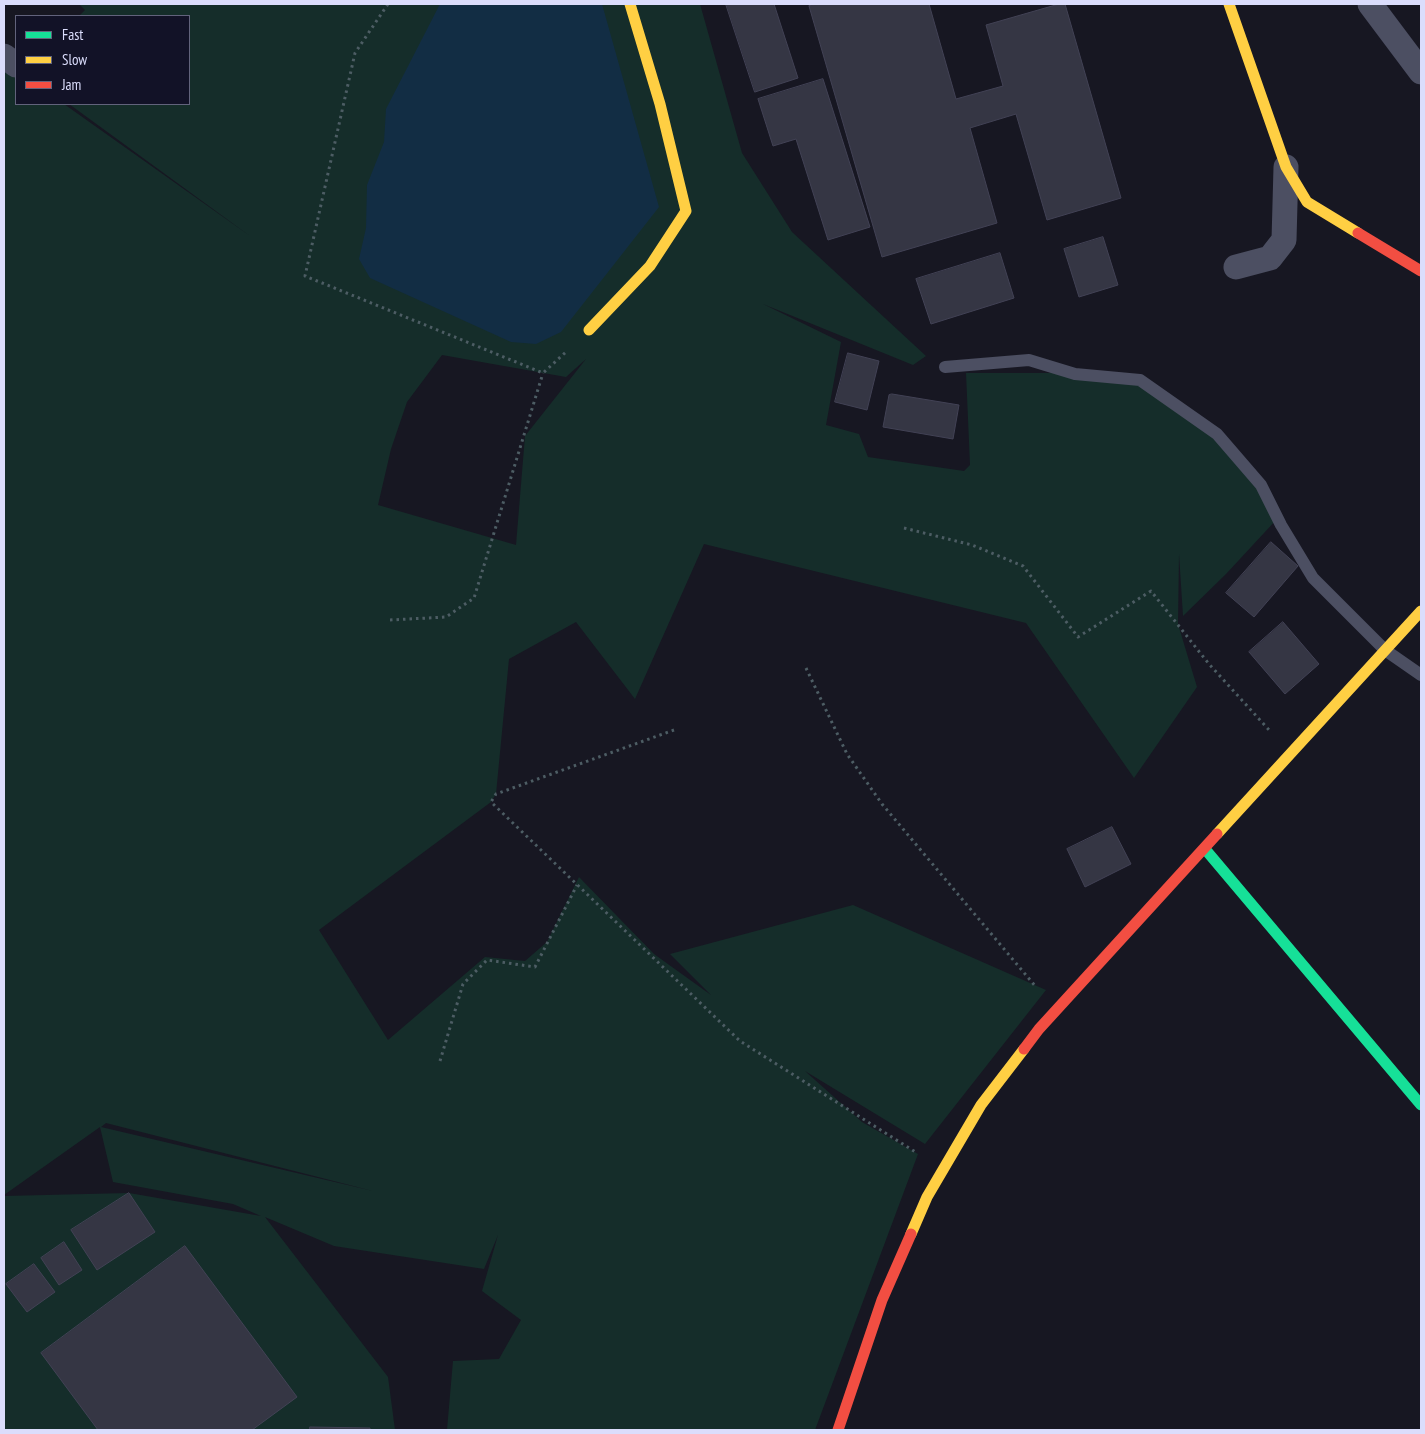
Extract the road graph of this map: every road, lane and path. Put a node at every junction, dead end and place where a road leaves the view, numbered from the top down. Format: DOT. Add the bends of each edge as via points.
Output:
graph roads {
  1 [pos="388,4"];
  2 [pos="630,4"];
  3 [pos="1229,4"];
  4 [pos="1370,4"];
  5 [pos="4,56"];
  6 [pos="15,64"];
  7 [pos="1421,72"];
  8 [pos="1286,168"];
  9 [pos="1236,267"];
  10 [pos="1421,272"];
  11 [pos="589,330"];
  12 [pos="945,367"];
  13 [pos="543,373"];
  14 [pos="904,528"];
  15 [pos="1421,611"];
  16 [pos="390,620"];
  17 [pos="1385,650"];
  18 [pos="806,668"];
  19 [pos="1421,675"];
  20 [pos="674,730"];
  21 [pos="1291,755"];
  22 [pos="1205,849"];
  23 [pos="577,885"];
  24 [pos="1056,1010"];
  25 [pos="440,1061"];
  26 [pos="1421,1105"];
  27 [pos="943,1169"];
  28 [pos="838,1430"];
  1 -- 13 [label="path" via="356,53 305,276"];
  2 -- 11 [label="street" via="660,104 686,210 650,266"];
  3 -- 8 [label="street"];
  4 -- 7 [label="street"];
  5 -- 6 [label="street"];
  8 -- 9 [label="street" via="1284,240 1270,258"];
  8 -- 10 [label="street" via="1307,202"];
  11 -- 13 [label="path"];
  12 -- 17 [label="lane" via="1029,360 1075,374 1140,380 1217,434 1261,486 1313,578"];
  13 -- 16 [label="path" via="474,598 446,617"];
  14 -- 21 [label="path" via="972,544 1022,566 1078,637 1151,591 1209,664"];
  15 -- 17 [label="street"];
  17 -- 19 [label="lane"];
  17 -- 21 [label="street"];
  18 -- 24 [label="path" via="847,754 882,804"];
  20 -- 23 [label="path" via="496,794 491,802"];
  21 -- 22 [label="street"];
  22 -- 24 [label="street"];
  22 -- 26 [label="street"];
  23 -- 25 [label="path" via="535,967 488,960 463,984"];
  23 -- 27 [label="path" via="740,1041"];
  24 -- 27 [label="street" via="980,1105"];
  27 -- 28 [label="street" via="927,1197 882,1300"];
}
